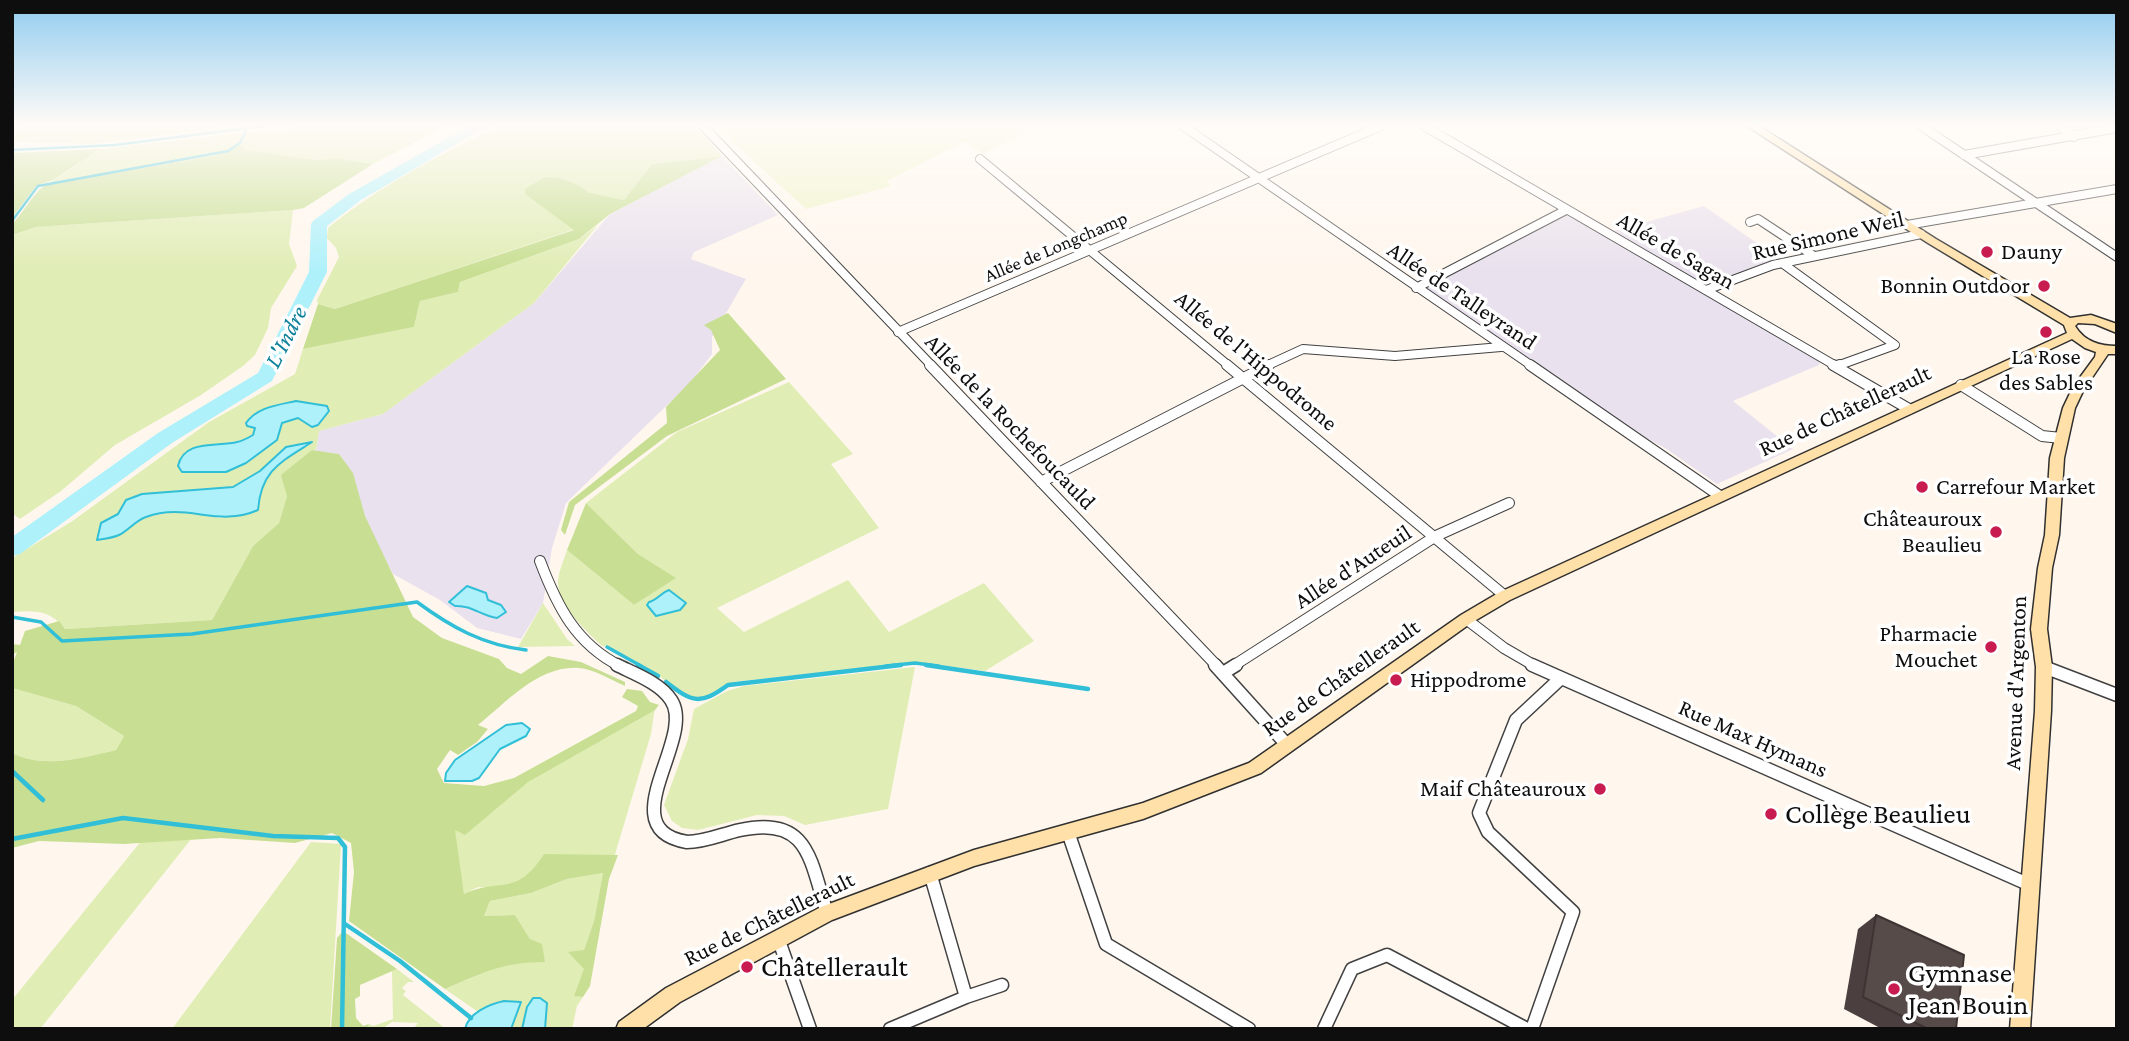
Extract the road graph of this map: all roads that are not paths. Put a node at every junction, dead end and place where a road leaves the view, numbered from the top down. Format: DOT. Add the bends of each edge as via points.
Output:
graph roads {
  1 [pos="749,175"];
  2 [pos="999,175"];
  3 [pos="1254,175"];
  4 [pos="1264,175"];
  5 [pos="1506,175"];
  6 [pos="1828,175"];
  7 [pos="1841,175"];
  8 [pos="1993,175"];
  9 [pos="1258,177"];
  10 [pos="2117,189"];
  11 [pos="2037,204"];
  12 [pos="1566,210"];
  13 [pos="1750,222"];
  14 [pos="1921,228"];
  15 [pos="1092,250"];
  16 [pos="1814,256"];
  17 [pos="2117,257"];
  18 [pos="1782,263"];
  19 [pos="1416,288"];
  20 [pos="1706,290"];
  21 [pos="2117,315"];
  22 [pos="2097,320"];
  23 [pos="2074,326"];
  24 [pos="2117,329"];
  25 [pos="898,332"];
  26 [pos="1501,347"];
  27 [pos="2117,350"];
  28 [pos="2102,354"];
  29 [pos="1837,366"];
  30 [pos="1245,378"];
  31 [pos="1961,385"];
  32 [pos="1909,409"];
  33 [pos="2061,438"];
  34 [pos="1041,482"];
  35 [pos="1720,496"];
  36 [pos="1509,503"];
  37 [pos="1436,536"];
  38 [pos="540,561"];
  39 [pos="1505,596"];
  40 [pos="1466,619"];
  41 [pos="2044,667"];
  42 [pos="1223,673"];
  43 [pos="1561,678"];
  44 [pos="2117,695"];
  45 [pos="1288,746"];
  46 [pos="1068,832"];
  47 [pos="930,873"];
  48 [pos="2030,885"];
  49 [pos="827,913"];
  50 [pos="777,938"];
  51 [pos="1002,985"];
  52 [pos="966,997"];
  53 [pos="626,1029"];
  54 [pos="810,1029"];
  55 [pos="890,1029"];
  56 [pos="1249,1029"];
  57 [pos="1324,1029"];
  58 [pos="1529,1029"];
  59 [pos="2020,1029"];
  1 -- 25 [label="street, Allée de la Rochefoucauld"];
  2 -- 15 [label="street, Allée de l'Hippodrome"];
  3 -- 9 [label="street, Allée de Talleyrand"];
  4 -- 9 [label="street, Allée de Longchamp"];
  5 -- 12 [label="street, Allée de Sagan"];
  6 -- 14 [label="main road" via="1907,225"];
  7 -- 14 [label="main road"];
  8 -- 11 [label="street"];
  9 -- 15 [label="street, Allée de Longchamp"];
  9 -- 19 [label="street, Allée de Talleyrand"];
  10 -- 11 [label="street, Rue Simone Weil"];
  11 -- 14 [label="street, Rue Simone Weil"];
  11 -- 17 [label="street"];
  12 -- 19 [label="street"];
  12 -- 20 [label="street, Allée de Sagan"];
  13 -- 16 [label="street" via="1758,219"];
  14 -- 16 [label="street, Rue Simone Weil"];
  14 -- 23 [label="main road"];
  15 -- 25 [label="street, Allée de Longchamp"];
  15 -- 30 [label="street, Allée de l'Hippodrome"];
  16 -- 18 [label="street, Rue Simone Weil"];
  18 -- 20 [label="street, Rue Simone Weil"];
  18 -- 29 [label="street" via="1895,345"];
  19 -- 26 [label="street, Allée de Talleyrand"];
  20 -- 29 [label="street, Allée de Sagan"];
  21 -- 22 [label="main road"];
  22 -- 23 [label="main road"];
  22 -- 24 [label="main road"];
  23 -- 28 [label="main road" via="2087,344"];
  23 -- 31 [label="main road, Rue de Châtellerault" via="2062,338"];
  25 -- 34 [label="street, Allée de la Rochefoucauld"];
  26 -- 30 [label="street" via="1395,356 1303,349"];
  26 -- 35 [label="street, Allée de Talleyrand"];
  27 -- 28 [label="main road"];
  28 -- 33 [label="main road, Avenue d'Argenton" via="2075,395"];
  29 -- 32 [label="street, Allée de Sagan"];
  30 -- 34 [label="street"];
  30 -- 37 [label="street, Allée de l'Hippodrome"];
  31 -- 32 [label="main road, Rue de Châtellerault"];
  31 -- 33 [label="street" via="2042,436"];
  32 -- 35 [label="main road, Rue de Châtellerault"];
  33 -- 41 [label="main road, Avenue d'Argenton" via="2039,629"];
  34 -- 42 [label="street, Allée de la Rochefoucauld"];
  35 -- 39 [label="main road, Rue de Châtellerault"];
  36 -- 37 [label="street, Allée d'Auteuil"];
  37 -- 39 [label="street, Allée de l'Hippodrome"];
  37 -- 42 [label="street, Allée d'Auteuil"];
  38 -- 49 [label="street" via="556,603 576,632 593,650 647,680 672,700 677,710 676,730 654,796 652,811 661,828 677,839 698,842 758,828 790,830 801,840"];
  39 -- 40 [label="main road, Rue de Châtellerault"];
  40 -- 43 [label="street, Rue Max Hymans" via="1504,648"];
  40 -- 45 [label="main road, Rue de Châtellerault"];
  41 -- 44 [label="street"];
  41 -- 48 [label="main road, Avenue d'Argenton"];
  42 -- 45 [label="street, Allée de la Rochefoucauld"];
  43 -- 48 [label="street, Rue Max Hymans"];
  43 -- 58 [label="street" via="1516,720 1479,813 1488,832 1573,912"];
  45 -- 46 [label="main road, Rue de Châtellerault" via="1255,768 1214,786"];
  46 -- 47 [label="main road, Rue de Châtellerault"];
  46 -- 56 [label="street" via="1106,944"];
  47 -- 49 [label="main road, Rue de Châtellerault"];
  47 -- 52 [label="street"];
  48 -- 59 [label="main road, Avenue d'Argenton"];
  49 -- 50 [label="main road, Rue de Châtellerault"];
  50 -- 53 [label="main road, Rue de Châtellerault" via="673,995"];
  50 -- 54 [label="street"];
  51 -- 52 [label="street"];
  52 -- 55 [label="street"];
  57 -- 58 [label="street" via="1352,969 1387,955"];
}
